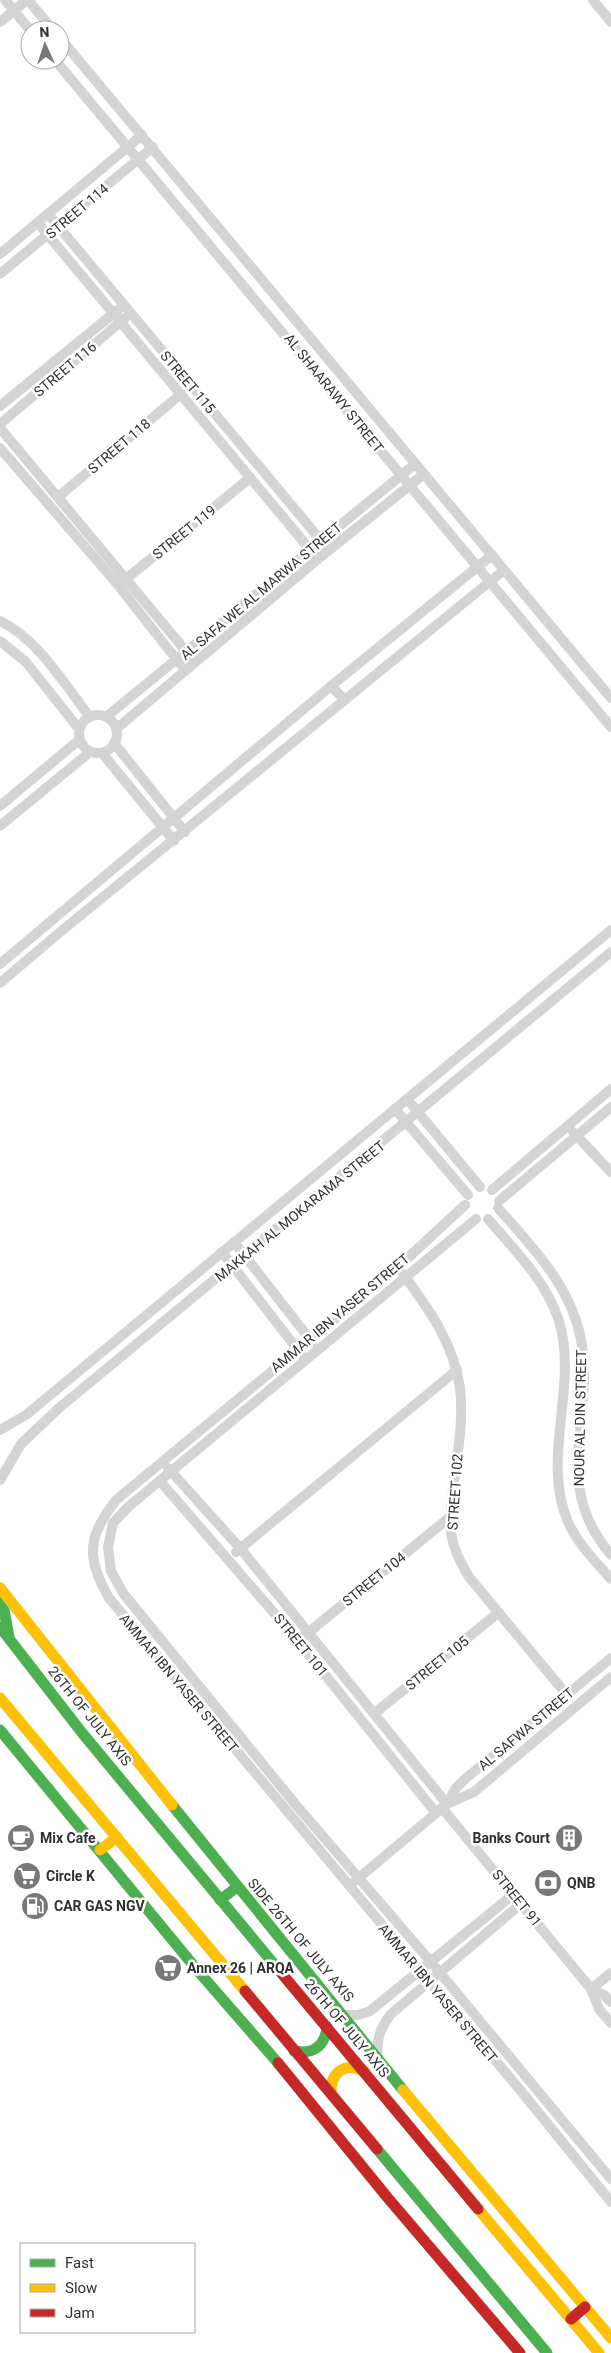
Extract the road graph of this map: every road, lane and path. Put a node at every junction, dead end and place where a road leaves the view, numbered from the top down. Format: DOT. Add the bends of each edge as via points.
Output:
graph roads {
  1 [pos="5,0"];
  2 [pos="28,0"];
  3 [pos="593,0"];
  4 [pos="14,10"];
  5 [pos="22,20"];
  6 [pos="45,20"];
  7 [pos="0,22"];
  8 [pos="611,22"];
  9 [pos="70,50"];
  10 [pos="63,70"];
  11 [pos="142,135"];
  12 [pos="128,147"];
  13 [pos="153,147"];
  14 [pos="139,159"];
  15 [pos="48,214"];
  16 [pos="38,223"];
  17 [pos="58,226"];
  18 [pos="48,235"];
  19 [pos="0,254"];
  20 [pos="0,274"];
  21 [pos="127,309"];
  22 [pos="114,313"];
  23 [pos="121,321"];
  24 [pos="181,394"];
  25 [pos="0,406"];
  26 [pos="0,424"];
  27 [pos="0,428"];
  28 [pos="0,448"];
  29 [pos="415,464"];
  30 [pos="424,474"];
  31 [pos="401,475"];
  32 [pos="250,478"];
  33 [pos="410,485"];
  34 [pos="58,498"];
  35 [pos="320,541"];
  36 [pos="310,549"];
  37 [pos="328,550"];
  38 [pos="492,555"];
  39 [pos="318,559"];
  40 [pos="477,566"];
  41 [pos="504,570"];
  42 [pos="490,581"];
  43 [pos="122,582"];
  44 [pos="0,621"];
  45 [pos="0,641"];
  46 [pos="187,652"];
  47 [pos="177,661"];
  48 [pos="195,663"];
  49 [pos="186,671"];
  50 [pos="331,686"];
  51 [pos="611,698"];
  52 [pos="345,700"];
  53 [pos="90,717"];
  54 [pos="106,717"];
  55 [pos="611,727"];
  56 [pos="79,729"];
  57 [pos="116,729"];
  58 [pos="79,740"];
  59 [pos="114,744"];
  60 [pos="90,752"];
  61 [pos="102,753"];
  62 [pos="1,804"];
  63 [pos="11,816"];
  64 [pos="173,817"];
  65 [pos="0,826"];
  66 [pos="162,827"];
  67 [pos="185,832"];
  68 [pos="174,841"];
  69 [pos="50,922"];
  70 [pos="611,930"];
  71 [pos="59,933"];
  72 [pos="611,952"];
  73 [pos="0,964"];
  74 [pos="0,983"];
  75 [pos="486,1032"];
  76 [pos="499,1046"];
  77 [pos="611,1089"];
  78 [pos="406,1099"];
  79 [pos="611,1106"];
  80 [pos="395,1109"];
  81 [pos="418,1114"];
  82 [pos="407,1123"];
  83 [pos="567,1126"];
  84 [pos="576,1135"];
  85 [pos="611,1172"];
  86 [pos="480,1187"];
  87 [pos="492,1190"];
  88 [pos="467,1200"];
  89 [pos="498,1204"];
  90 [pos="476,1219"];
  91 [pos="488,1219"];
  92 [pos="234,1242"];
  93 [pos="222,1252"];
  94 [pos="245,1256"];
  95 [pos="232,1265"];
  96 [pos="398,1267"];
  97 [pos="406,1278"];
  98 [pos="166,1298"];
  99 [pos="177,1311"];
  100 [pos="147,1314"];
  101 [pos="158,1326"];
  102 [pos="309,1338"];
  103 [pos="109,1346"];
  104 [pos="297,1348"];
  105 [pos="318,1349"];
  106 [pos="120,1358"];
  107 [pos="306,1359"];
  108 [pos="456,1370"];
  109 [pos="59,1388"];
  110 [pos="70,1399"];
  111 [pos="0,1430"];
  112 [pos="560,1434"];
  113 [pos="579,1436"];
  114 [pos="163,1462"];
  115 [pos="172,1472"];
  116 [pos="0,1480"];
  117 [pos="160,1481"];
  118 [pos="450,1518"];
  119 [pos="240,1548"];
  120 [pos="611,1555"];
  121 [pos="228,1558"];
  122 [pos="611,1579"];
  123 [pos="0,1587"];
  124 [pos="134,1608"];
  125 [pos="498,1613"];
  126 [pos="124,1616"];
  127 [pos="0,1627"];
  128 [pos="308,1632"];
  129 [pos="9,1637"];
  130 [pos="298,1641"];
  131 [pos="611,1658"];
  132 [pos="611,1677"];
  133 [pos="567,1695"];
  134 [pos="0,1698"];
  135 [pos="213,1704"];
  136 [pos="203,1712"];
  137 [pos="374,1713"];
  138 [pos="0,1730"];
  139 [pos="296,1806"];
  140 [pos="442,1808"];
  141 [pos="287,1813"];
  142 [pos="117,1837"];
  143 [pos="100,1850"];
  144 [pos="359,1878"];
  145 [pos="348,1886"];
  146 [pos="237,1887"];
  147 [pos="514,1894"];
  148 [pos="220,1900"];
  149 [pos="522,1903"];
  150 [pos="431,1962"];
  151 [pos="419,1971"];
  152 [pos="440,1973"];
  153 [pos="611,1973"];
  154 [pos="429,1983"];
  155 [pos="591,1989"];
  156 [pos="611,2002"];
  157 [pos="342,2015"];
  158 [pos="611,2023"];
  159 [pos="327,2027"];
  160 [pos="294,2051"];
  161 [pos="378,2060"];
  162 [pos="364,2071"];
  163 [pos="532,2083"];
  164 [pos="521,2091"];
  165 [pos="330,2093"];
  166 [pos="592,2156"];
  167 [pos="581,2165"];
  168 [pos="611,2179"];
  169 [pos="611,2202"];
  170 [pos="585,2307"];
  171 [pos="571,2319"];
  172 [pos="611,2338"];
  173 [pos="520,2353"];
  174 [pos="546,2353"];
  175 [pos="599,2353"];
  1 -- 4 [label="street"];
  2 -- 4 [label="street"];
  2 -- 6 [label="street"];
  3 -- 8 [label="street"];
  4 -- 5 [label="street"];
  4 -- 7 [label="street"];
  9 -- 11 [label="street, AL SHAARAWY STREET"];
  10 -- 12 [label="street, AL SHAARAWY STREET"];
  11 -- 12 [label="street, STREET 114"];
  11 -- 13 [label="street, AL SHAARAWY STREET"];
  12 -- 14 [label="street, AL SHAARAWY STREET"];
  12 -- 15 [label="street, STREET 114"];
  13 -- 14 [label="street, STREET 114"];
  13 -- 29 [label="street, AL SHAARAWY STREET"];
  14 -- 17 [label="street, STREET 114"];
  14 -- 31 [label="street, AL SHAARAWY STREET"];
  15 -- 16 [label="street, STREET 114"];
  15 -- 17 [label="street, STREET 115"];
  16 -- 18 [label="street, STREET 115"];
  16 -- 19 [label="street, STREET 114"];
  17 -- 18 [label="street, STREET 114"];
  17 -- 21 [label="street, STREET 115"];
  18 -- 20 [label="street, STREET 114"];
  18 -- 22 [label="street, STREET 115"];
  21 -- 22 [label="street, STREET 116"];
  21 -- 23 [label="street, STREET 116"];
  21 -- 35 [label="street, STREET 115"];
  22 -- 23 [label="street, STREET 115"];
  22 -- 25 [label="street, STREET 116"];
  23 -- 24 [label="street, STREET 115"];
  23 -- 26 [label="street, STREET 116"];
  24 -- 32 [label="street, STREET 115"];
  24 -- 34 [label="street, STREET 118"];
  27 -- 34 [label="street"];
  28 -- 43 [label="street"];
  29 -- 30 [label="street, AL SHAARAWY STREET"];
  29 -- 31 [label="street, AL SAFA WE AL MARWA STREET"];
  30 -- 33 [label="street, AL SAFA WE AL MARWA STREET"];
  30 -- 38 [label="street, AL SHAARAWY STREET"];
  31 -- 33 [label="street, AL SHAARAWY STREET"];
  31 -- 35 [label="street, AL SAFA WE AL MARWA STREET"];
  32 -- 36 [label="street, STREET 115"];
  32 -- 43 [label="street, STREET 119"];
  33 -- 37 [label="street, AL SAFA WE AL MARWA STREET"];
  33 -- 40 [label="street, AL SHAARAWY STREET"];
  34 -- 43 [label="street"];
  35 -- 36 [label="street, AL SAFA WE AL MARWA STREET"];
  35 -- 37 [label="street, STREET 115"];
  36 -- 39 [label="street, STREET 115"];
  36 -- 46 [label="street, AL SAFA WE AL MARWA STREET"];
  37 -- 39 [label="street, AL SAFA WE AL MARWA STREET"];
  38 -- 40 [label="street"];
  38 -- 41 [label="street, AL SHAARAWY STREET"];
  39 -- 48 [label="street, AL SAFA WE AL MARWA STREET"];
  40 -- 42 [label="street, AL SHAARAWY STREET"];
  40 -- 50 [label="street"];
  41 -- 42 [label="street"];
  41 -- 51 [label="street, AL SHAARAWY STREET"];
  42 -- 52 [label="street"];
  42 -- 55 [label="street, AL SHAARAWY STREET"];
  43 -- 46 [label="street"];
  43 -- 47 [label="street"];
  44 -- 53 [label="street" via="36,648"];
  45 -- 56 [label="street" via="26,662"];
  46 -- 47 [label="street, AL SAFA WE AL MARWA STREET"];
  46 -- 48 [label="street"];
  47 -- 49 [label="street"];
  47 -- 54 [label="street, AL SAFA WE AL MARWA STREET"];
  48 -- 49 [label="street, AL SAFA WE AL MARWA STREET"];
  49 -- 57 [label="street, AL SAFA WE AL MARWA STREET"];
  50 -- 52 [label="street"];
  50 -- 64 [label="street"];
  52 -- 67 [label="street"];
  53 -- 54 [label="street"];
  53 -- 56 [label="street"];
  54 -- 57 [label="street"];
  56 -- 58 [label="street"];
  57 -- 59 [label="street"];
  58 -- 60 [label="street"];
  58 -- 62 [label="street"];
  59 -- 61 [label="street"];
  59 -- 64 [label="street"];
  60 -- 61 [label="street"];
  60 -- 63 [label="street"];
  61 -- 66 [label="street"];
  62 -- 63 [label="street"];
  63 -- 65 [label="street"];
  64 -- 66 [label="street"];
  64 -- 67 [label="street"];
  66 -- 68 [label="street"];
  66 -- 69 [label="street"];
  67 -- 68 [label="street"];
  68 -- 71 [label="street"];
  69 -- 71 [label="street"];
  69 -- 73 [label="street"];
  70 -- 75 [label="street, MAKKAH AL MOKARAMA STREET"];
  71 -- 74 [label="street"];
  72 -- 76 [label="street, MAKKAH AL MOKARAMA STREET"];
  75 -- 76 [label="street"];
  75 -- 78 [label="street, MAKKAH AL MOKARAMA STREET"];
  76 -- 81 [label="street, MAKKAH AL MOKARAMA STREET"];
  77 -- 83 [label="street"];
  78 -- 80 [label="street, MAKKAH AL MOKARAMA STREET"];
  78 -- 81 [label="street"];
  79 -- 84 [label="street"];
  80 -- 82 [label="street"];
  80 -- 92 [label="street, MAKKAH AL MOKARAMA STREET"];
  81 -- 82 [label="street, MAKKAH AL MOKARAMA STREET"];
  81 -- 86 [label="street"];
  82 -- 88 [label="street"];
  82 -- 94 [label="street, MAKKAH AL MOKARAMA STREET"];
  83 -- 84 [label="street"];
  83 -- 87 [label="street"];
  84 -- 85 [label="street"];
  84 -- 89 [label="street"];
  86 -- 87 [label="street"];
  86 -- 88 [label="street"];
  87 -- 89 [label="street"];
  88 -- 90 [label="street" via="468,1213"];
  88 -- 96 [label="street, AMMAR IBN YASER STREET"];
  89 -- 91 [label="street"];
  89 -- 113 [label="street, NOUR AL DIN STREET" via="558,1280 574,1312 583,1363"];
  90 -- 91 [label="street"];
  90 -- 97 [label="street, AMMAR IBN YASER STREET"];
  91 -- 112 [label="street, NOUR AL DIN STREET" via="545,1289 558,1318 565,1349"];
  92 -- 93 [label="street, MAKKAH AL MOKARAMA STREET"];
  92 -- 94 [label="street"];
  93 -- 95 [label="street"];
  93 -- 98 [label="street, MAKKAH AL MOKARAMA STREET"];
  94 -- 95 [label="street, MAKKAH AL MOKARAMA STREET"];
  94 -- 102 [label="street"];
  95 -- 99 [label="street, MAKKAH AL MOKARAMA STREET"];
  95 -- 104 [label="street"];
  96 -- 97 [label="street, STREET 102"];
  96 -- 102 [label="street, AMMAR IBN YASER STREET"];
  97 -- 105 [label="street, AMMAR IBN YASER STREET"];
  97 -- 108 [label="street, STREET 102" via="441,1329 451,1349"];
  98 -- 99 [label="street"];
  98 -- 100 [label="street, MAKKAH AL MOKARAMA STREET"];
  99 -- 101 [label="street, MAKKAH AL MOKARAMA STREET"];
  100 -- 101 [label="street"];
  100 -- 103 [label="street, MAKKAH AL MOKARAMA STREET"];
  101 -- 106 [label="street, MAKKAH AL MOKARAMA STREET"];
  102 -- 104 [label="street, AMMAR IBN YASER STREET"];
  102 -- 105 [label="street"];
  103 -- 106 [label="street"];
  103 -- 109 [label="street, MAKKAH AL MOKARAMA STREET"];
  104 -- 107 [label="street"];
  104 -- 114 [label="street, AMMAR IBN YASER STREET"];
  105 -- 107 [label="street, AMMAR IBN YASER STREET"];
  106 -- 110 [label="street, MAKKAH AL MOKARAMA STREET"];
  107 -- 115 [label="street, AMMAR IBN YASER STREET"];
  108 -- 118 [label="street, STREET 102" via="461,1428"];
  108 -- 119 [label="street"];
  109 -- 110 [label="street"];
  109 -- 111 [label="street, MAKKAH AL MOKARAMA STREET" via="26,1415"];
  110 -- 116 [label="street, MAKKAH AL MOKARAMA STREET" via="21,1444"];
  112 -- 113 [label="street"];
  112 -- 122 [label="street, NOUR AL DIN STREET" via="558,1490 568,1522"];
  113 -- 120 [label="street, NOUR AL DIN STREET" via="578,1488 586,1516"];
  114 -- 115 [label="street, STREET 101"];
  114 -- 126 [label="street, AMMAR IBN YASER STREET" via="116,1500 100,1521 92,1547 96,1574"];
  115 -- 117 [label="street, AMMAR IBN YASER STREET"];
  115 -- 119 [label="street, STREET 101"];
  117 -- 121 [label="street, STREET 101"];
  117 -- 124 [label="street, AMMAR IBN YASER STREET" via="113,1523 108,1547 111,1571"];
  118 -- 125 [label="street, STREET 102" via="451,1536 459,1560"];
  118 -- 128 [label="street, STREET 104"];
  119 -- 121 [label="street"];
  119 -- 128 [label="street, STREET 101"];
  121 -- 130 [label="street, STREET 101"];
  123 -- 129 [label="main road"];
  123 -- 146 [label="main road, SIDE 26TH OF JULY AXIS"];
  124 -- 126 [label="street"];
  124 -- 135 [label="street, AMMAR IBN YASER STREET"];
  125 -- 133 [label="street, STREET 102"];
  125 -- 137 [label="street, STREET 105"];
  126 -- 136 [label="street, AMMAR IBN YASER STREET"];
  127 -- 129 [label="main road, 26TH OF JULY AXIS"];
  128 -- 130 [label="street, STREET 104"];
  128 -- 137 [label="street, STREET 101"];
  129 -- 148 [label="main road, 26TH OF JULY AXIS" via="83,1734"];
  130 -- 140 [label="street, STREET 101"];
  131 -- 133 [label="street, AL SAFWA STREET"];
  132 -- 140 [label="street, AL SAFWA STREET" via="474,1792"];
  133 -- 140 [label="street, AL SAFWA STREET" via="465,1779"];
  134 -- 142 [label="main road"];
  135 -- 136 [label="street"];
  135 -- 139 [label="street, AMMAR IBN YASER STREET"];
  136 -- 141 [label="street, AMMAR IBN YASER STREET"];
  137 -- 140 [label="street, STREET 101"];
  138 -- 143 [label="main road"];
  139 -- 141 [label="street"];
  139 -- 144 [label="street, AMMAR IBN YASER STREET"];
  140 -- 144 [label="street, AL SAFWA STREET"];
  140 -- 147 [label="street, STREET 91"];
  141 -- 145 [label="street, AMMAR IBN YASER STREET"];
  142 -- 143 [label="main road"];
  142 -- 160 [label="main road"];
  143 -- 173 [label="main road"];
  144 -- 145 [label="street, AL SAFWA STREET"];
  144 -- 150 [label="street, AMMAR IBN YASER STREET"];
  145 -- 151 [label="street, AMMAR IBN YASER STREET"];
  146 -- 148 [label="main road"];
  146 -- 157 [label="main road, SIDE 26TH OF JULY AXIS"];
  147 -- 149 [label="street, STREET 91"];
  147 -- 150 [label="street"];
  148 -- 159 [label="main road, 26TH OF JULY AXIS"];
  149 -- 152 [label="street"];
  149 -- 155 [label="street, STREET 91"];
  150 -- 151 [label="street"];
  150 -- 152 [label="street, AMMAR IBN YASER STREET"];
  151 -- 154 [label="street, AMMAR IBN YASER STREET"];
  151 -- 157 [label="street" via="370,2011"];
  152 -- 154 [label="street"];
  152 -- 163 [label="street, AMMAR IBN YASER STREET"];
  153 -- 155 [label="street"];
  154 -- 161 [label="street" via="391,2014 381,2027 376,2042"];
  154 -- 164 [label="street, AMMAR IBN YASER STREET"];
  155 -- 156 [label="street, STREET 91"];
  155 -- 158 [label="street, STREET 91" via="599,2009"];
  157 -- 161 [label="main road, SIDE 26TH OF JULY AXIS"];
  159 -- 160 [label="main road" via="321,2047 308,2053"];
  159 -- 162 [label="main road, 26TH OF JULY AXIS"];
  160 -- 165 [label="main road"];
  161 -- 170 [label="main road, SIDE 26TH OF JULY AXIS"];
  162 -- 165 [label="main road" via="352,2066 339,2070 331,2080"];
  162 -- 171 [label="main road, 26TH OF JULY AXIS"];
  163 -- 164 [label="street"];
  163 -- 166 [label="street, AMMAR IBN YASER STREET"];
  164 -- 167 [label="street, AMMAR IBN YASER STREET"];
  165 -- 174 [label="main road"];
  166 -- 167 [label="street"];
  166 -- 168 [label="street, AMMAR IBN YASER STREET"];
  167 -- 169 [label="street, AMMAR IBN YASER STREET"];
  170 -- 171 [label="main road"];
  170 -- 172 [label="main road, SIDE 26TH OF JULY AXIS"];
  171 -- 175 [label="main road, 26TH OF JULY AXIS"];
}
